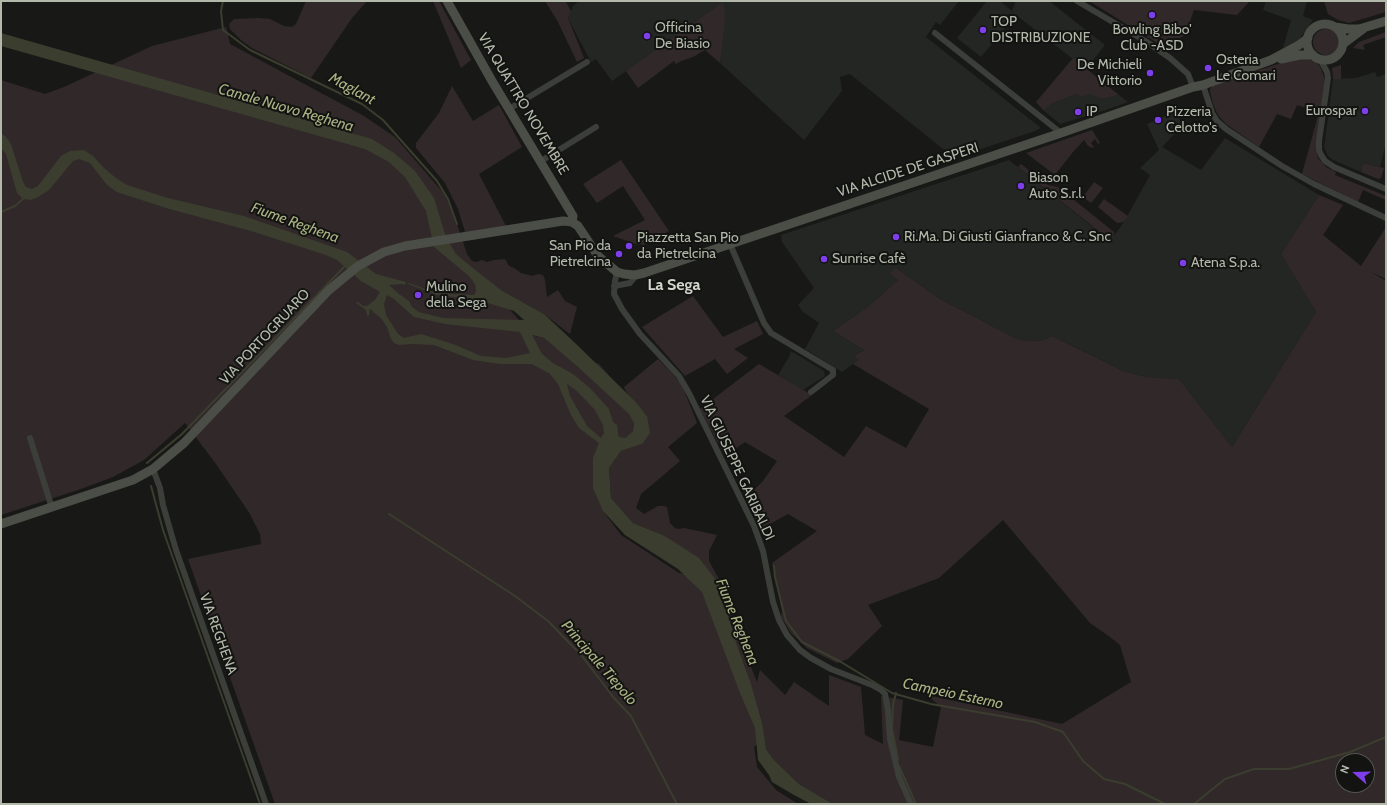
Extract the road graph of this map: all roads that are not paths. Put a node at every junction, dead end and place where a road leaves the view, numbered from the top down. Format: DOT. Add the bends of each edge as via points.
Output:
graph roads {
  1 [pos="447,1"];
  2 [pos="1077,1"];
  3 [pos="1386,21"];
  4 [pos="1333,26"];
  5 [pos="1363,29"];
  6 [pos="935,33"];
  7 [pos="1308,38"];
  8 [pos="1343,44"];
  9 [pos="1316,57"];
  10 [pos="1271,60"];
  11 [pos="587,62"];
  12 [pos="1203,85"];
  13 [pos="1193,87"];
  14 [pos="509,109"];
  15 [pos="596,127"];
  16 [pos="1061,134"];
  17 [pos="541,161"];
  18 [pos="1386,189"];
  19 [pos="1386,218"];
  20 [pos="572,222"];
  21 [pos="730,244"];
  22 [pos="617,272"];
  23 [pos="635,275"];
  24 [pos="614,286"];
  25 [pos="811,392"];
  26 [pos="30,438"];
  27 [pos="152,470"];
  28 [pos="52,508"];
  29 [pos="1,524"];
  30 [pos="266,804"];
  31 [pos="911,804"];
  1 -- 14 [label="main road, VIA QUATTRO NOVEMBRE"];
  2 -- 13 [label="street" via="1170,58 1188,74"];
  3 -- 5 [label="main road"];
  4 -- 5 [label="main road"];
  4 -- 7 [label="main road" via="1320,25 1312,30"];
  4 -- 8 [label="main road" via="1340,32"];
  5 -- 8 [label="main road"];
  6 -- 16 [label="street"];
  7 -- 9 [label="main road" via="1309,49"];
  7 -- 10 [label="main road, VIA ALCIDE DE GASPERI"];
  8 -- 9 [label="main road" via="1339,54 1333,58 1326,60"];
  9 -- 10 [label="main road, VIA ALCIDE DE GASPERI" via="1300,55"];
  9 -- 18 [label="street" via="1327,72 1328,78 1319,142 1321,155 1334,167"];
  10 -- 12 [label="main road, VIA ALCIDE DE GASPERI"];
  11 -- 14 [label="street"];
  12 -- 13 [label="main road, VIA ALCIDE DE GASPERI"];
  12 -- 19 [label="street" via="1212,114 1226,129 1314,184"];
  13 -- 16 [label="main road, VIA ALCIDE DE GASPERI"];
  14 -- 17 [label="main road, VIA QUATTRO NOVEMBRE"];
  15 -- 17 [label="street"];
  16 -- 21 [label="main road, VIA ALCIDE DE GASPERI"];
  17 -- 20 [label="main road, VIA QUATTRO NOVEMBRE" via="573,216"];
  20 -- 22 [label="main road" via="578,226 598,256"];
  20 -- 27 [label="main road, VIA PORTOGRUARO" via="563,221 405,246 366,261 342,277 184,443"];
  21 -- 23 [label="main road, VIA ALCIDE DE GASPERI"];
  21 -- 25 [label="street" via="764,323 771,333 833,370 833,375"];
  22 -- 23 [label="main road, VIA ALCIDE DE GASPERI"];
  22 -- 24 [label="street, VIA GIUSEPPE GARIBALDI"];
  23 -- 24 [label="street" via="630,282"];
  24 -- 31 [label="street, VIA GIUSEPPE GARIBALDI" via="615,296 622,309 640,334 679,376 705,425 754,526 763,551 779,620 787,635 811,658 830,669 872,685 885,694 890,739 899,777"];
  26 -- 28 [label="street"];
  27 -- 28 [label="main road, VIA PORTOGRUARO" via="133,480"];
  27 -- 30 [label="street, VIA REGHENA" via="160,488 176,550"];
  28 -- 29 [label="main road, VIA PORTOGRUARO"];
}
